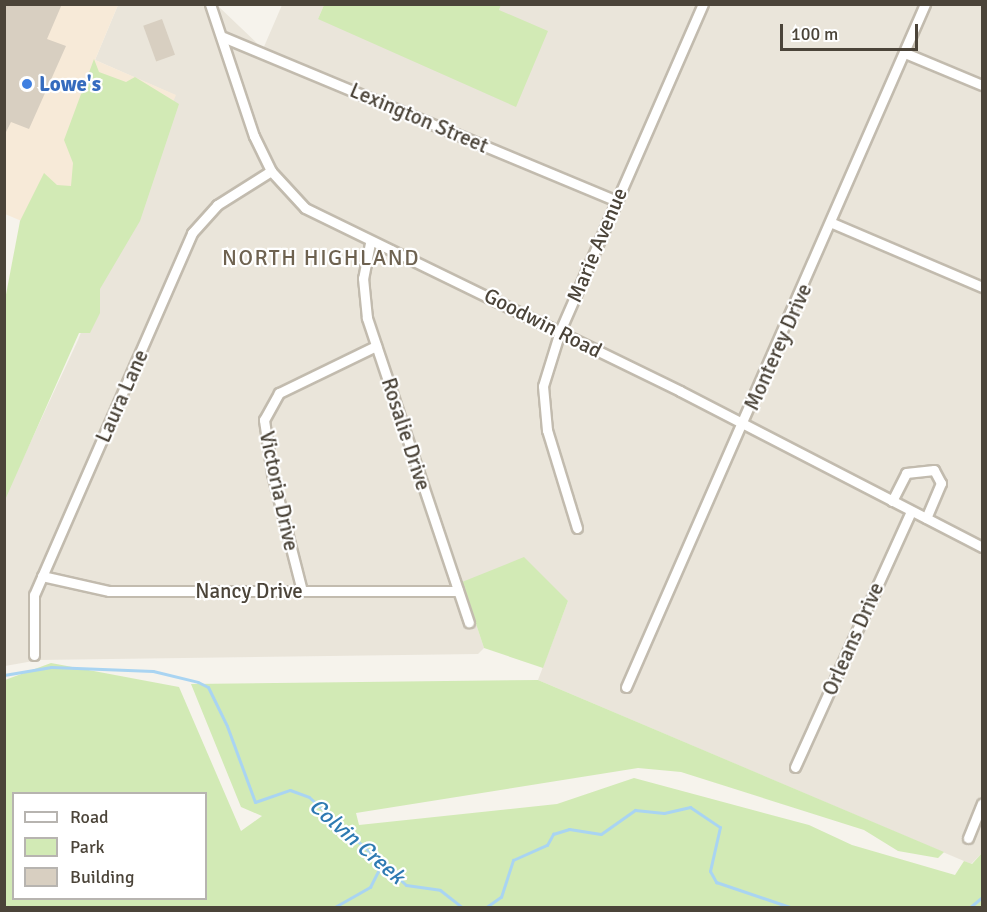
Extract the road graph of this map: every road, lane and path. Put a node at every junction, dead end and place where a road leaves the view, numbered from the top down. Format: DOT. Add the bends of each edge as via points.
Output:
graph roads {
  1 [pos="210,4"];
  2 [pos="703,4"];
  3 [pos="925,4"];
  4 [pos="223,36"];
  5 [pos="905,53"];
  6 [pos="982,86"];
  7 [pos="271,171"];
  8 [pos="615,200"];
  9 [pos="832,223"];
  10 [pos="370,243"];
  11 [pos="982,287"];
  12 [pos="560,331"];
  13 [pos="376,346"];
  14 [pos="743,427"];
  15 [pos="892,501"];
  16 [pos="911,510"];
  17 [pos="926,518"];
  18 [pos="577,528"];
  19 [pos="982,547"];
  20 [pos="42,576"];
  21 [pos="302,591"];
  22 [pos="458,591"];
  23 [pos="469,622"];
  24 [pos="34,655"];
  25 [pos="626,687"];
  26 [pos="795,766"];
  27 [pos="982,804"];
  28 [pos="968,838"];
  1 -- 4 [label="street, Goodwin Road"];
  2 -- 8 [label="street, Marie Avenue"];
  3 -- 5 [label="street, Monterey Drive"];
  4 -- 7 [label="street, Goodwin Road" via="254,136"];
  4 -- 8 [label="street, Lexington Street"];
  5 -- 6 [label="street"];
  5 -- 9 [label="street, Monterey Drive"];
  7 -- 10 [label="street, Goodwin Road" via="305,208"];
  7 -- 20 [label="street, Laura Lane" via="217,205 192,233"];
  8 -- 12 [label="street, Marie Avenue"];
  9 -- 11 [label="street"];
  9 -- 14 [label="street, Monterey Drive"];
  10 -- 12 [label="street, Goodwin Road"];
  10 -- 13 [label="street, Rosalie Drive" via="363,298"];
  12 -- 14 [label="street, Goodwin Road"];
  12 -- 18 [label="street, Marie Avenue" via="543,386 542,409"];
  13 -- 21 [label="street, Victoria Drive" via="279,393 264,420"];
  13 -- 22 [label="street, Rosalie Drive"];
  14 -- 15 [label="street, Goodwin Road"];
  14 -- 25 [label="street, Monterey Drive"];
  15 -- 16 [label="street, Goodwin Road"];
  15 -- 17 [label="street" via="906,473 933,470 940,483"];
  16 -- 17 [label="street, Goodwin Road"];
  16 -- 26 [label="street, Orleans Drive"];
  17 -- 19 [label="street, Goodwin Road"];
  20 -- 21 [label="street, Nancy Drive" via="109,591"];
  20 -- 24 [label="street, Laura Lane" via="31,608"];
  21 -- 22 [label="street, Nancy Drive"];
  22 -- 23 [label="street, Rosalie Drive"];
  27 -- 28 [label="street"];
}
